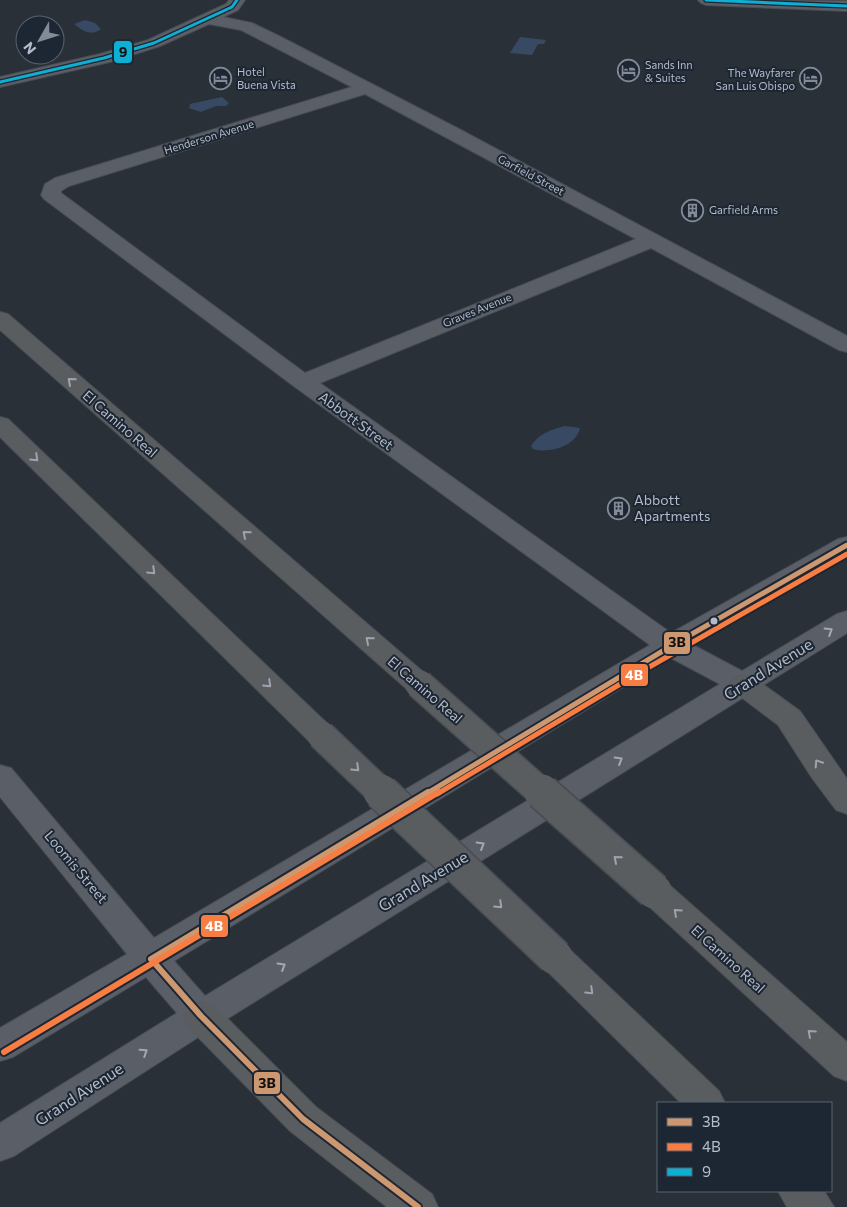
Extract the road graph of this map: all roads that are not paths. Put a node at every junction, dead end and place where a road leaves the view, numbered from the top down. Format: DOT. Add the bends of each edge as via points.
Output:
graph roads {
  1 [pos="237,0"];
  2 [pos="706,0"];
  3 [pos="847,6"];
  4 [pos="209,19"];
  5 [pos="0,82"];
  6 [pos="366,88"];
  7 [pos="52,188"];
  8 [pos="652,240"];
  9 [pos="0,319"];
  10 [pos="847,345"];
  11 [pos="303,382"];
  12 [pos="0,424"];
  13 [pos="847,546"];
  14 [pos="847,620"];
  15 [pos="671,646"];
  16 [pos="744,684"];
  17 [pos="0,776"];
  18 [pos="847,802"];
  19 [pos="151,959"];
  20 [pos="201,1016"];
  21 [pos="0,1046"];
  22 [pos="847,1065"];
  23 [pos="705,1102"];
  24 [pos="0,1144"];
  25 [pos="798,1192"];
  26 [pos="418,1207"];
  27 [pos="814,1207"];
  1 -- 4 [label="street" via="232,8"];
  2 -- 3 [label="street"];
  4 -- 5 [label="street" via="154,43"];
  4 -- 6 [label="street, Garfield Street" via="246,26"];
  6 -- 7 [label="street, Henderson Avenue" via="62,182"];
  6 -- 8 [label="street, Garfield Street"];
  7 -- 11 [label="street, Abbott Street" via="51,195"];
  8 -- 10 [label="street, Garfield Street"];
  8 -- 11 [label="street, Graves Avenue"];
  22 -- 9 [label="highway, El Camino Real, one-way, bridge" via="419,684"];
  11 -- 15 [label="street, Abbott Street"];
  12 -- 23 [label="highway, one-way, bridge"];
  13 -- 15 [label="street"];
  16 -- 14 [label="street, Grand Avenue, one-way"];
  15 -- 16 [label="street, Abbott Street"];
  15 -- 19 [label="street"];
  18 -- 16 [label="highway, one-way" via="789,718"];
  20 -- 16 [label="street, Grand Avenue, one-way"];
  17 -- 19 [label="street, Loomis Street"];
  19 -- 20 [label="street, Loomis Street"];
  19 -- 21 [label="street"];
  24 -- 20 [label="street, Grand Avenue, one-way"];
  20 -- 26 [label="highway" via="303,1119"];
  25 -- 27 [label="highway"];
}
